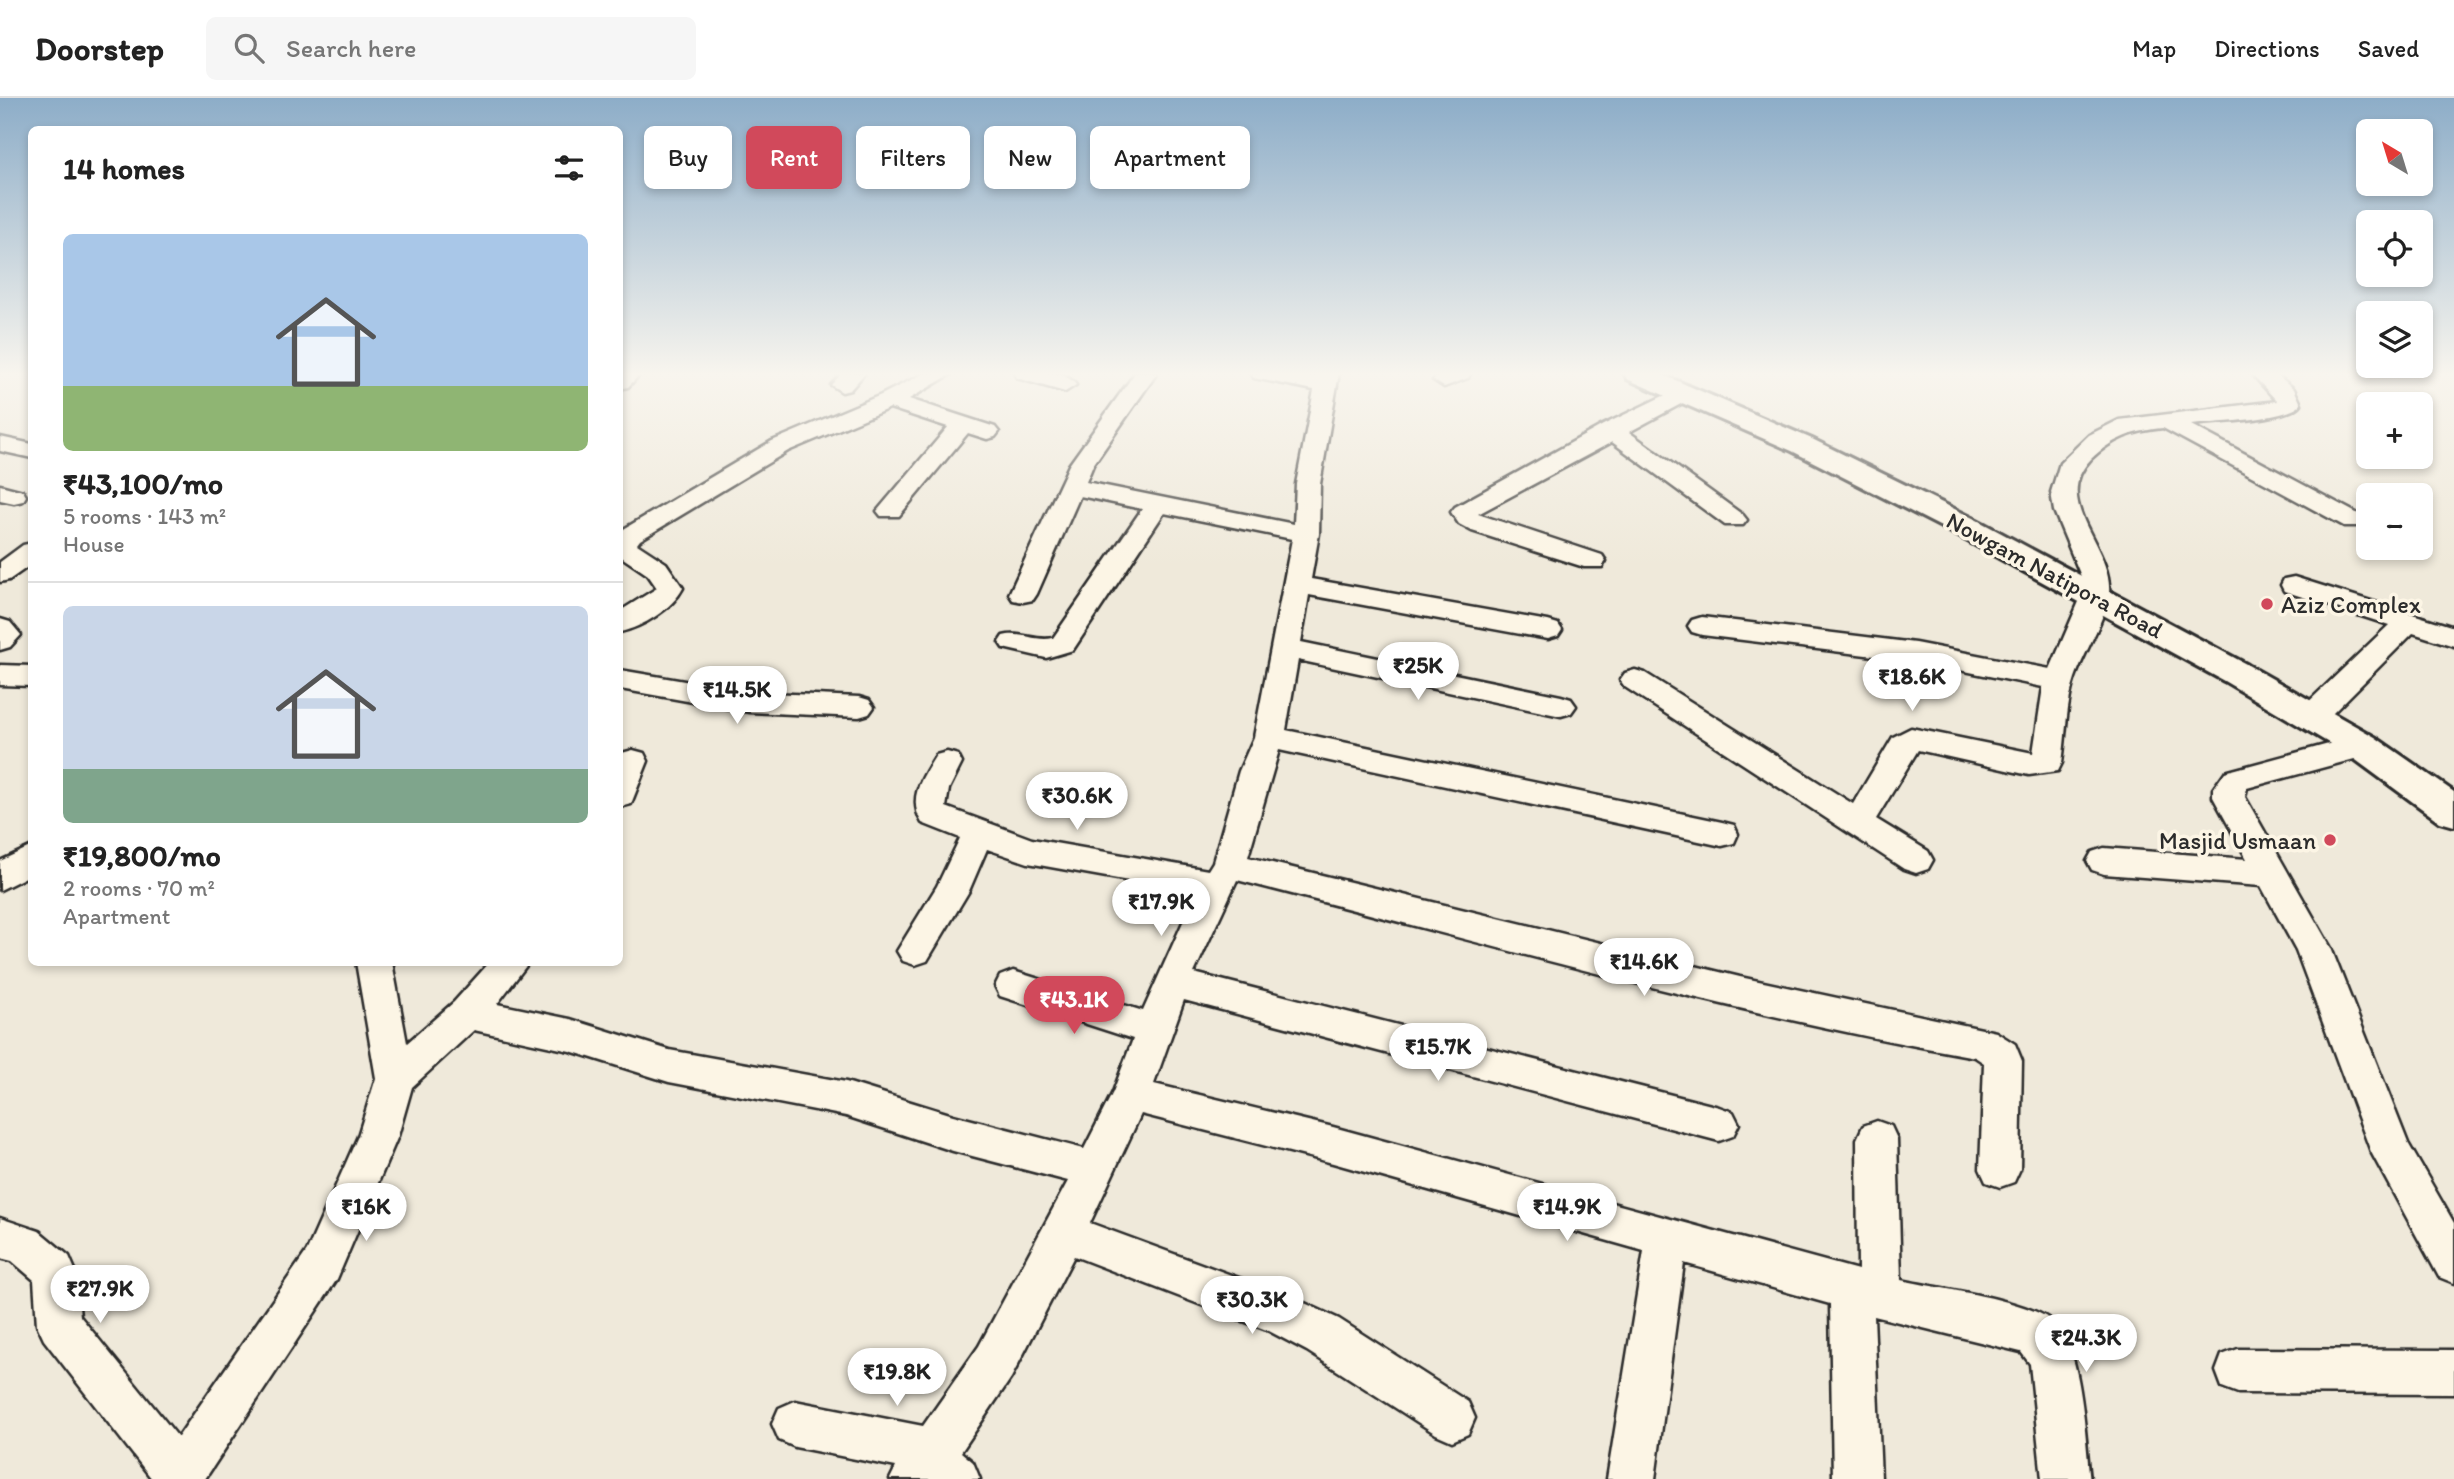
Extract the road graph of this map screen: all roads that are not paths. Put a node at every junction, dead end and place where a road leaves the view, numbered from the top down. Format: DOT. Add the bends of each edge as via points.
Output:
graph roads {
  1 [pos="800,437"];
  2 [pos="952,437"];
  3 [pos="1099,437"];
  4 [pos="1316,437"];
  5 [pos="1598,437"];
  6 [pos="1621,437"];
  7 [pos="1784,437"];
  8 [pos="2101,437"];
  9 [pos="2198,437"];
  10 [pos="0,444"];
  11 [pos="28,450"];
  12 [pos="1072,486"];
  13 [pos="1157,505"];
  14 [pos="890,511"];
  15 [pos="1734,520"];
  16 [pos="2353,521"];
  17 [pos="1306,534"];
  18 [pos="623,542"];
  19 [pos="623,542"];
  20 [pos="28,554"];
  21 [pos="1593,561"];
  22 [pos="0,574"];
  23 [pos="1298,585"];
  24 [pos="2294,585"];
  25 [pos="1023,594"];
  26 [pos="2095,597"];
  27 [pos="623,621"];
  28 [pos="2407,622"];
  29 [pos="1702,626"];
  30 [pos="0,628"];
  31 [pos="1548,630"];
  32 [pos="2454,637"];
  33 [pos="0,641"];
  34 [pos="1013,642"];
  35 [pos="1286,648"];
  36 [pos="0,674"];
  37 [pos="28,676"];
  38 [pos="623,681"];
  39 [pos="1635,681"];
  40 [pos="2059,681"];
  41 [pos="1561,706"];
  42 [pos="859,707"];
  43 [pos="2311,717"];
  44 [pos="1269,737"];
  45 [pos="2362,746"];
  46 [pos="633,761"];
  47 [pos="947,763"];
  48 [pos="623,788"];
  49 [pos="2454,812"];
  50 [pos="1860,821"];
  51 [pos="978,833"];
  52 [pos="1722,834"];
  53 [pos="28,860"];
  54 [pos="1916,860"];
  55 [pos="2104,861"];
  56 [pos="2274,874"];
  57 [pos="1223,875"];
  58 [pos="0,877"];
  59 [pos="915,951"];
  60 [pos="375,966"];
  61 [pos="508,966"];
  62 [pos="1172,982"];
  63 [pos="1013,986"];
  64 [pos="467,1013"];
  65 [pos="1153,1030"];
  66 [pos="395,1078"];
  67 [pos="1131,1095"];
  68 [pos="1719,1124"];
  69 [pos="1877,1139"];
  70 [pos="2000,1169"];
  71 [pos="1094,1170"];
  72 [pos="1064,1233"];
  73 [pos="1667,1237"];
  74 [pos="0,1238"];
  75 [pos="2453,1259"];
  76 [pos="1865,1292"];
  77 [pos="2238,1371"];
  78 [pos="2454,1372"];
  79 [pos="1452,1418"];
  80 [pos="795,1424"];
  81 [pos="934,1471"];
  82 [pos="178,1477"];
  83 [pos="1630,1479"];
  84 [pos="1857,1479"];
  85 [pos="2066,1479"];
  1 -- 18 [label="street" via="714,484"];
  2 -- 14 [label="street"];
  3 -- 12 [label="street"];
  4 -- 17 [label="street"];
  5 -- 21 [label="street" via="1464,512 1481,526"];
  6 -- 15 [label="street"];
  7 -- 26 [label="main road, Nowgam Natipora Road"];
  8 -- 26 [label="street" via="2068,468 2063,492 2090,558"];
  9 -- 16 [label="street"];
  10 -- 11 [label="street"];
  12 -- 13 [label="street"];
  12 -- 25 [label="street"];
  13 -- 17 [label="street"];
  13 -- 34 [label="street" via="1063,644 1046,649"];
  17 -- 23 [label="street"];
  19 -- 27 [label="street" via="625,550 657,569 670,588 665,597"];
  20 -- 22 [label="street"];
  23 -- 31 [label="street"];
  23 -- 35 [label="street"];
  24 -- 28 [label="street"];
  26 -- 40 [label="street"];
  26 -- 43 [label="main road, Nowgam Natipora Road"];
  28 -- 32 [label="street"];
  28 -- 43 [label="street"];
  29 -- 40 [label="street" via="1915,652"];
  30 -- 33 [label="street" via="7,635"];
  35 -- 41 [label="street"];
  35 -- 44 [label="street"];
  36 -- 37 [label="street"];
  38 -- 42 [label="street" via="748,702"];
  39 -- 50 [label="street"];
  40 -- 50 [label="street" via="2047,763 2029,764 1911,739"];
  43 -- 45 [label="main road, Nowgam Natipora Road"];
  44 -- 52 [label="street"];
  44 -- 57 [label="street"];
  45 -- 49 [label="main road, Nowgam Natipora Road"];
  45 -- 56 [label="street" via="2232,783 2229,797"];
  46 -- 48 [label="street"];
  47 -- 51 [label="street" via="929,800 930,811"];
  50 -- 54 [label="street"];
  51 -- 57 [label="street" via="1027,851"];
  51 -- 59 [label="street" via="952,891"];
  53 -- 58 [label="street"];
  55 -- 56 [label="street"];
  56 -- 75 [label="street" via="2313,948 2391,1152"];
  57 -- 62 [label="street"];
  57 -- 70 [label="street" via="1983,1044 2002,1055 2003,1061"];
  60 -- 66 [label="street"];
  61 -- 64 [label="street"];
  62 -- 65 [label="street"];
  62 -- 68 [label="street"];
  63 -- 65 [label="street"];
  64 -- 66 [label="street"];
  64 -- 71 [label="street" via="570,1035 669,1066 846,1099"];
  65 -- 67 [label="street"];
  66 -- 82 [label="street" via="378,1136 322,1265"];
  67 -- 71 [label="street"];
  67 -- 73 [label="street"];
  69 -- 76 [label="street"];
  71 -- 72 [label="street"];
  72 -- 79 [label="street" via="1281,1314 1323,1335"];
  72 -- 81 [label="street"];
  73 -- 76 [label="street"];
  73 -- 83 [label="street"];
  74 -- 82 [label="street" via="24,1245 54,1270 59,1325"];
  76 -- 84 [label="street"];
  76 -- 85 [label="street" via="2017,1327 2037,1336 2051,1357"];
  77 -- 78 [label="street"];
  80 -- 81 [label="street" via="923,1449"];
}
